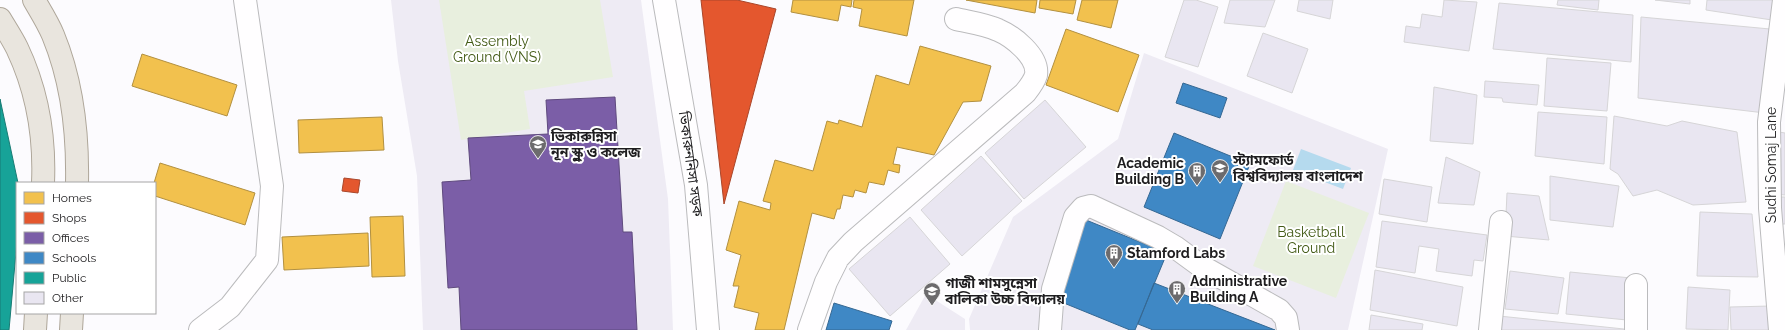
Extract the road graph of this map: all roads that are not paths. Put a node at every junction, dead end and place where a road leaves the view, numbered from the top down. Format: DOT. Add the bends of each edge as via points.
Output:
graph roads {
  1 [pos="34,0"];
  2 [pos="245,0"];
  3 [pos="664,0"];
  4 [pos="1784,0"];
  5 [pos="0,19"];
  6 [pos="956,19"];
  7 [pos="1777,123"];
  8 [pos="44,182"];
  9 [pos="77,182"];
  10 [pos="1501,222"];
  11 [pos="1636,285"];
  12 [pos="36,314"];
  13 [pos="72,314"];
  14 [pos="35,330"];
  15 [pos="71,330"];
  16 [pos="200,330"];
  17 [pos="708,330"];
  18 [pos="809,330"];
  19 [pos="1050,330"];
  20 [pos="1288,330"];
  21 [pos="1490,330"];
  22 [pos="1636,330"];
  23 [pos="1780,330"];
  1 -- 9 [label="main road" via="53,35 65,70 72,100 78,163"];
  2 -- 16 [label="street" via="272,186 267,260 230,307"];
  3 -- 17 [label="street, ভিকারুননিসা সড়ক" via="696,185"];
  4 -- 7 [label="street, Sudhi Somaj Lane"];
  5 -- 8 [label="main road" via="17,48 33,88 41,130"];
  6 -- 18 [label="street" via="997,29 1020,44 1035,66 1036,74 1031,85 838,258 826,282"];
  7 -- 23 [label="street, Sudhi Somaj Lane" via="1770,208"];
  10 -- 21 [label="street"];
  11 -- 22 [label="street"];
  12 -- 14 [label="main road"];
  13 -- 15 [label="main road"];
  19 -- 20 [label="street" via="1053,289 1075,216 1082,208 1091,206 1175,246 1201,266 1279,310 1286,318"];
}
